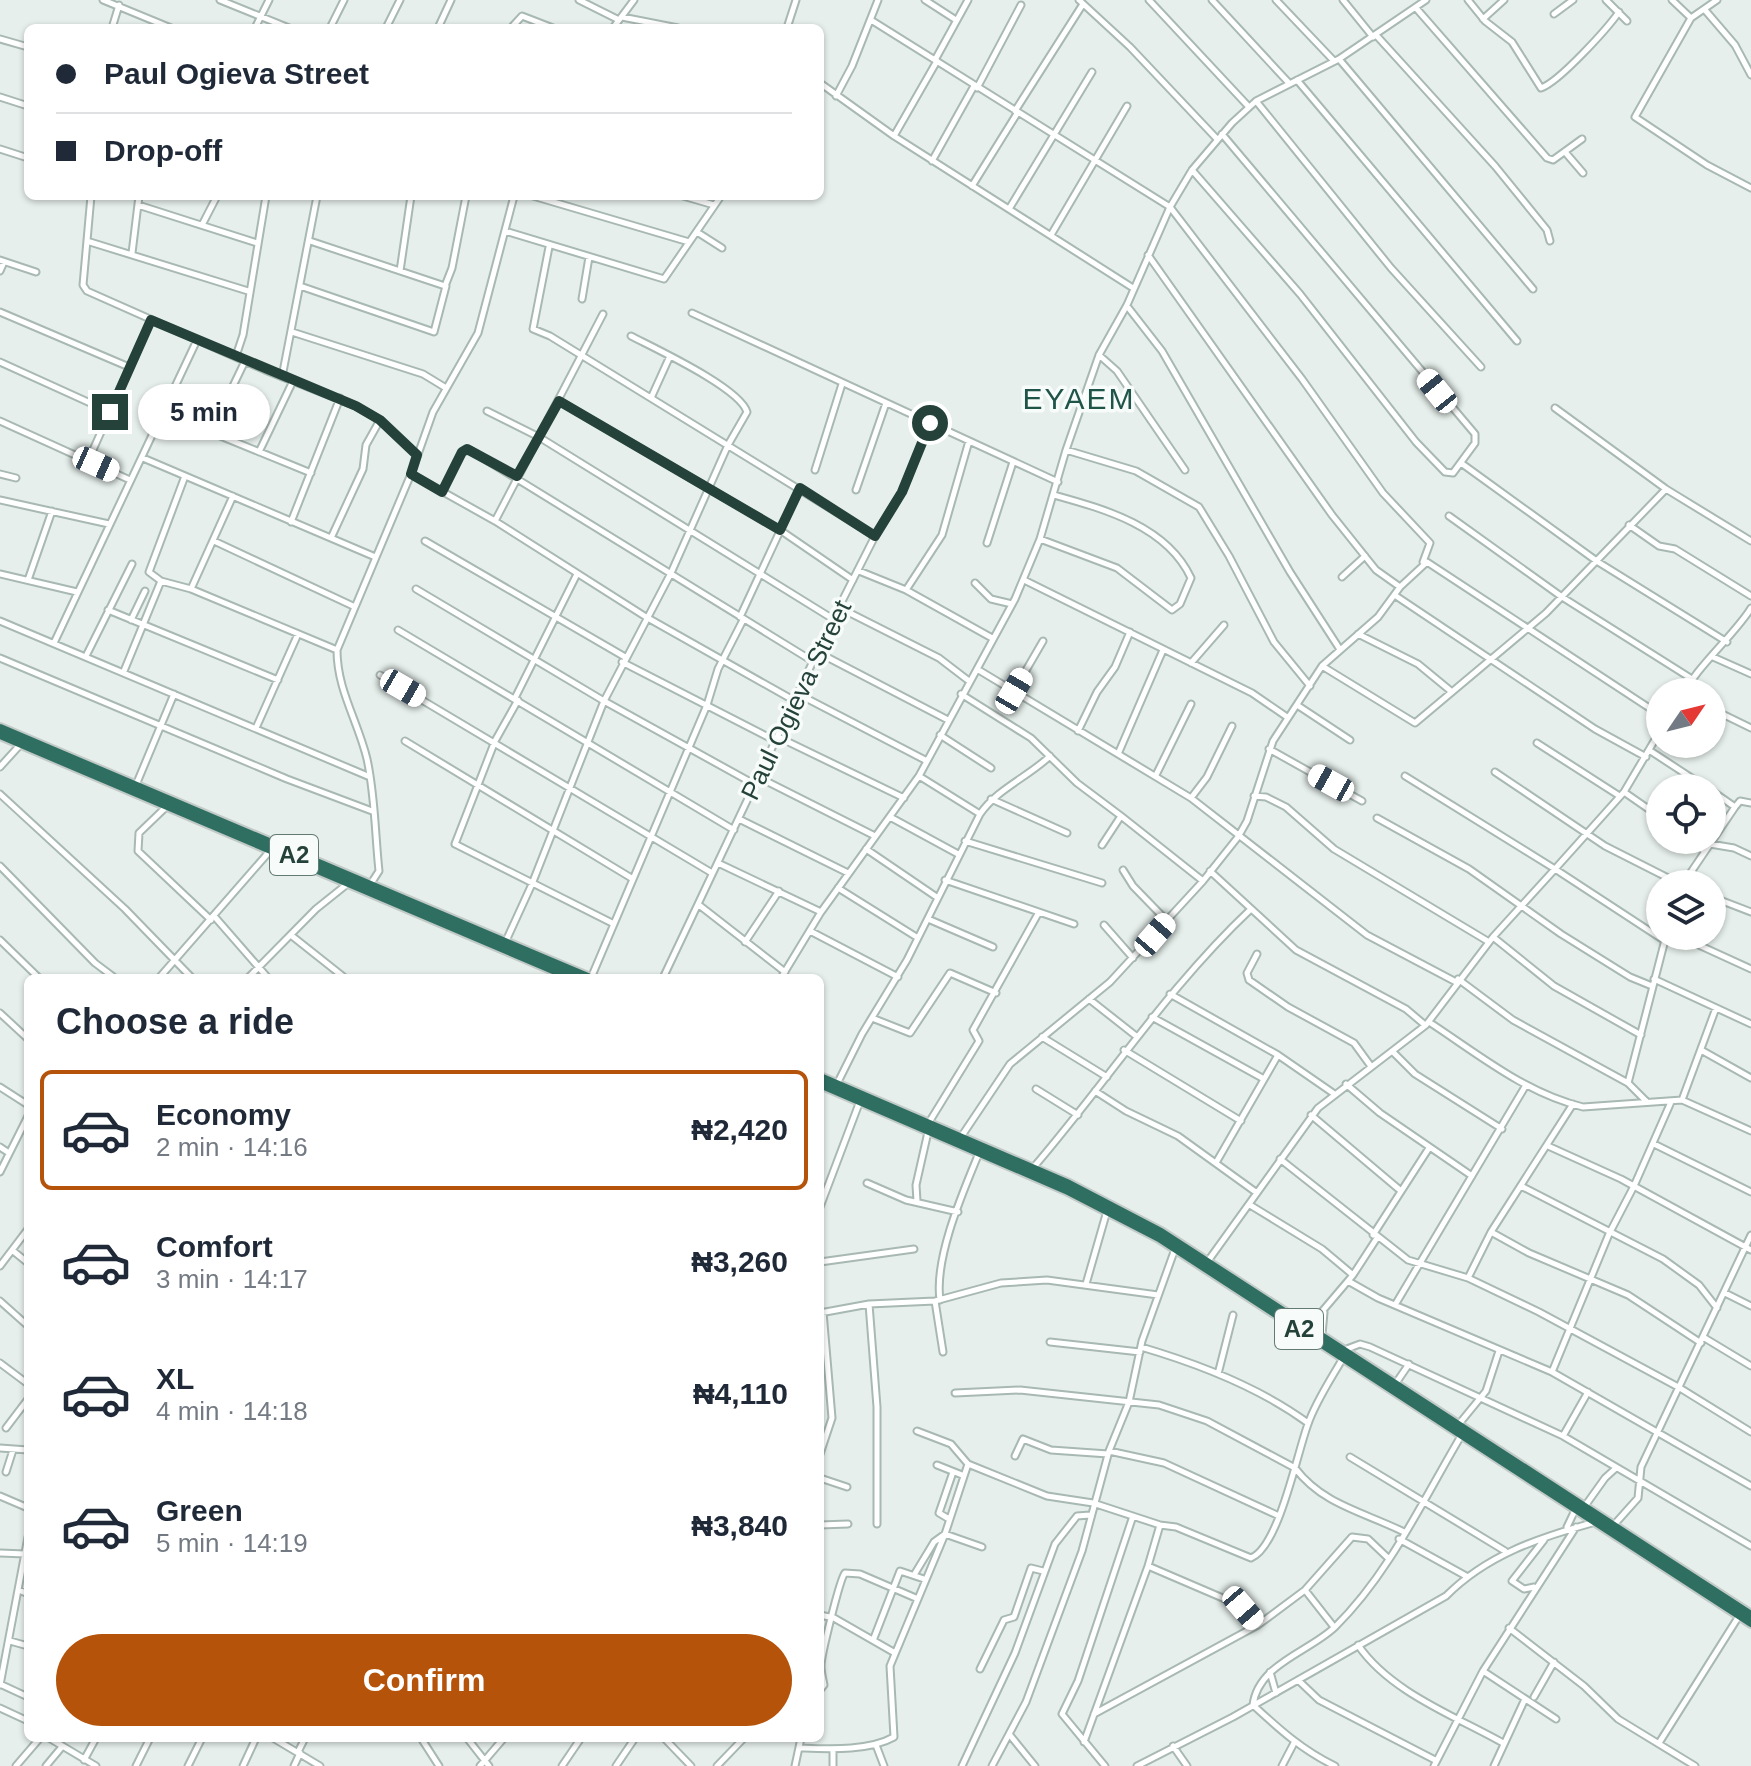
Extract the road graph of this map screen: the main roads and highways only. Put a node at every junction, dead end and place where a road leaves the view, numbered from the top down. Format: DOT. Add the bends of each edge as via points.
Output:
graph roads {
  1 [pos="0,728"];
  2 [pos="0,735"];
  3 [pos="555,974"];
  4 [pos="581,974"];
  5 [pos="824,1079"];
  6 [pos="824,1086"];
  7 [pos="928,1128"];
  8 [pos="1344,1354"];
  9 [pos="1579,1507"];
  10 [pos="1751,1615"];
  11 [pos="1751,1623"];
  1 -- 4 [label="highway, A2"];
  2 -- 3 [label="highway, A2"];
  5 -- 7 [label="highway, A2"];
  6 -- 7 [label="highway, A2"];
  7 -- 8 [label="highway, A2" via="1176,1248"];
  7 -- 8 [label="highway, A2" via="1033,1168 1161,1232"];
  8 -- 9 [label="highway, A2" via="1461,1436"];
  8 -- 9 [label="highway, A2" via="1459,1424"];
  9 -- 10 [label="highway, A2"];
  9 -- 11 [label="highway, A2" via="1592,1523"];
}
